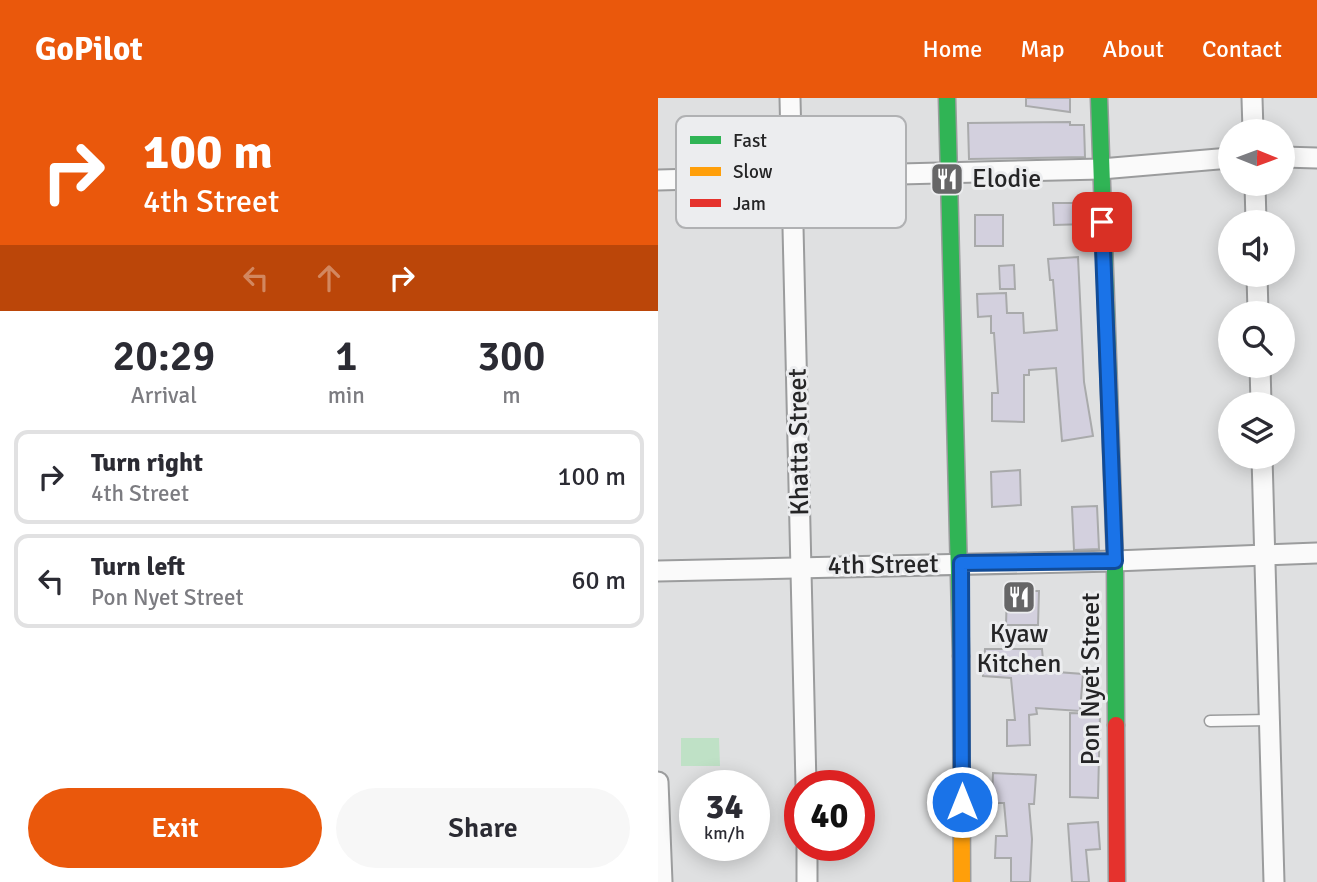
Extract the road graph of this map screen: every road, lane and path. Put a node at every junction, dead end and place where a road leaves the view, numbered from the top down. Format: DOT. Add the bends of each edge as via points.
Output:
graph roads {
  1 [pos="790,98"];
  2 [pos="947,98"];
  3 [pos="1099,98"];
  4 [pos="1252,98"];
  5 [pos="790,116"];
  6 [pos="1253,119"];
  7 [pos="1295,157"];
  8 [pos="1317,158"];
  9 [pos="1218,159"];
  10 [pos="1101,169"];
  11 [pos="949,172"];
  12 [pos="906,174"];
  13 [pos="658,180"];
  14 [pos="676,180"];
  15 [pos="793,228"];
  16 [pos="1262,469"];
  17 [pos="1317,553"];
  18 [pos="1265,556"];
  19 [pos="1115,561"];
  20 [pos="961,563"];
  21 [pos="802,567"];
  22 [pos="658,571"];
  23 [pos="1270,720"];
  24 [pos="1210,721"];
  25 [pos="806,770"];
  26 [pos="658,782"];
  27 [pos="807,861"];
  28 [pos="662,882"];
  29 [pos="807,882"];
  30 [pos="962,882"];
  31 [pos="1117,882"];
  32 [pos="1275,882"];
  1 -- 5 [label="street, Khatta Street"];
  2 -- 11 [label="street"];
  3 -- 10 [label="street, Pon Nyet Street"];
  4 -- 6 [label="street"];
  7 -- 8 [label="street"];
  9 -- 10 [label="street"];
  10 -- 11 [label="street"];
  10 -- 19 [label="street, Pon Nyet Street"];
  11 -- 12 [label="street"];
  11 -- 20 [label="street"];
  13 -- 14 [label="street"];
  15 -- 21 [label="street, Khatta Street"];
  16 -- 18 [label="street"];
  17 -- 18 [label="street, 4th Street"];
  18 -- 19 [label="street, 4th Street"];
  18 -- 23 [label="street"];
  19 -- 20 [label="street, 4th Street"];
  19 -- 31 [label="street, Pon Nyet Street"];
  20 -- 21 [label="street, 4th Street"];
  20 -- 30 [label="street"];
  21 -- 22 [label="street, 4th Street"];
  21 -- 25 [label="street, Khatta Street"];
  23 -- 24 [label="lane"];
  23 -- 32 [label="street"];
  26 -- 28 [label="street"];
  27 -- 29 [label="street"];
}
